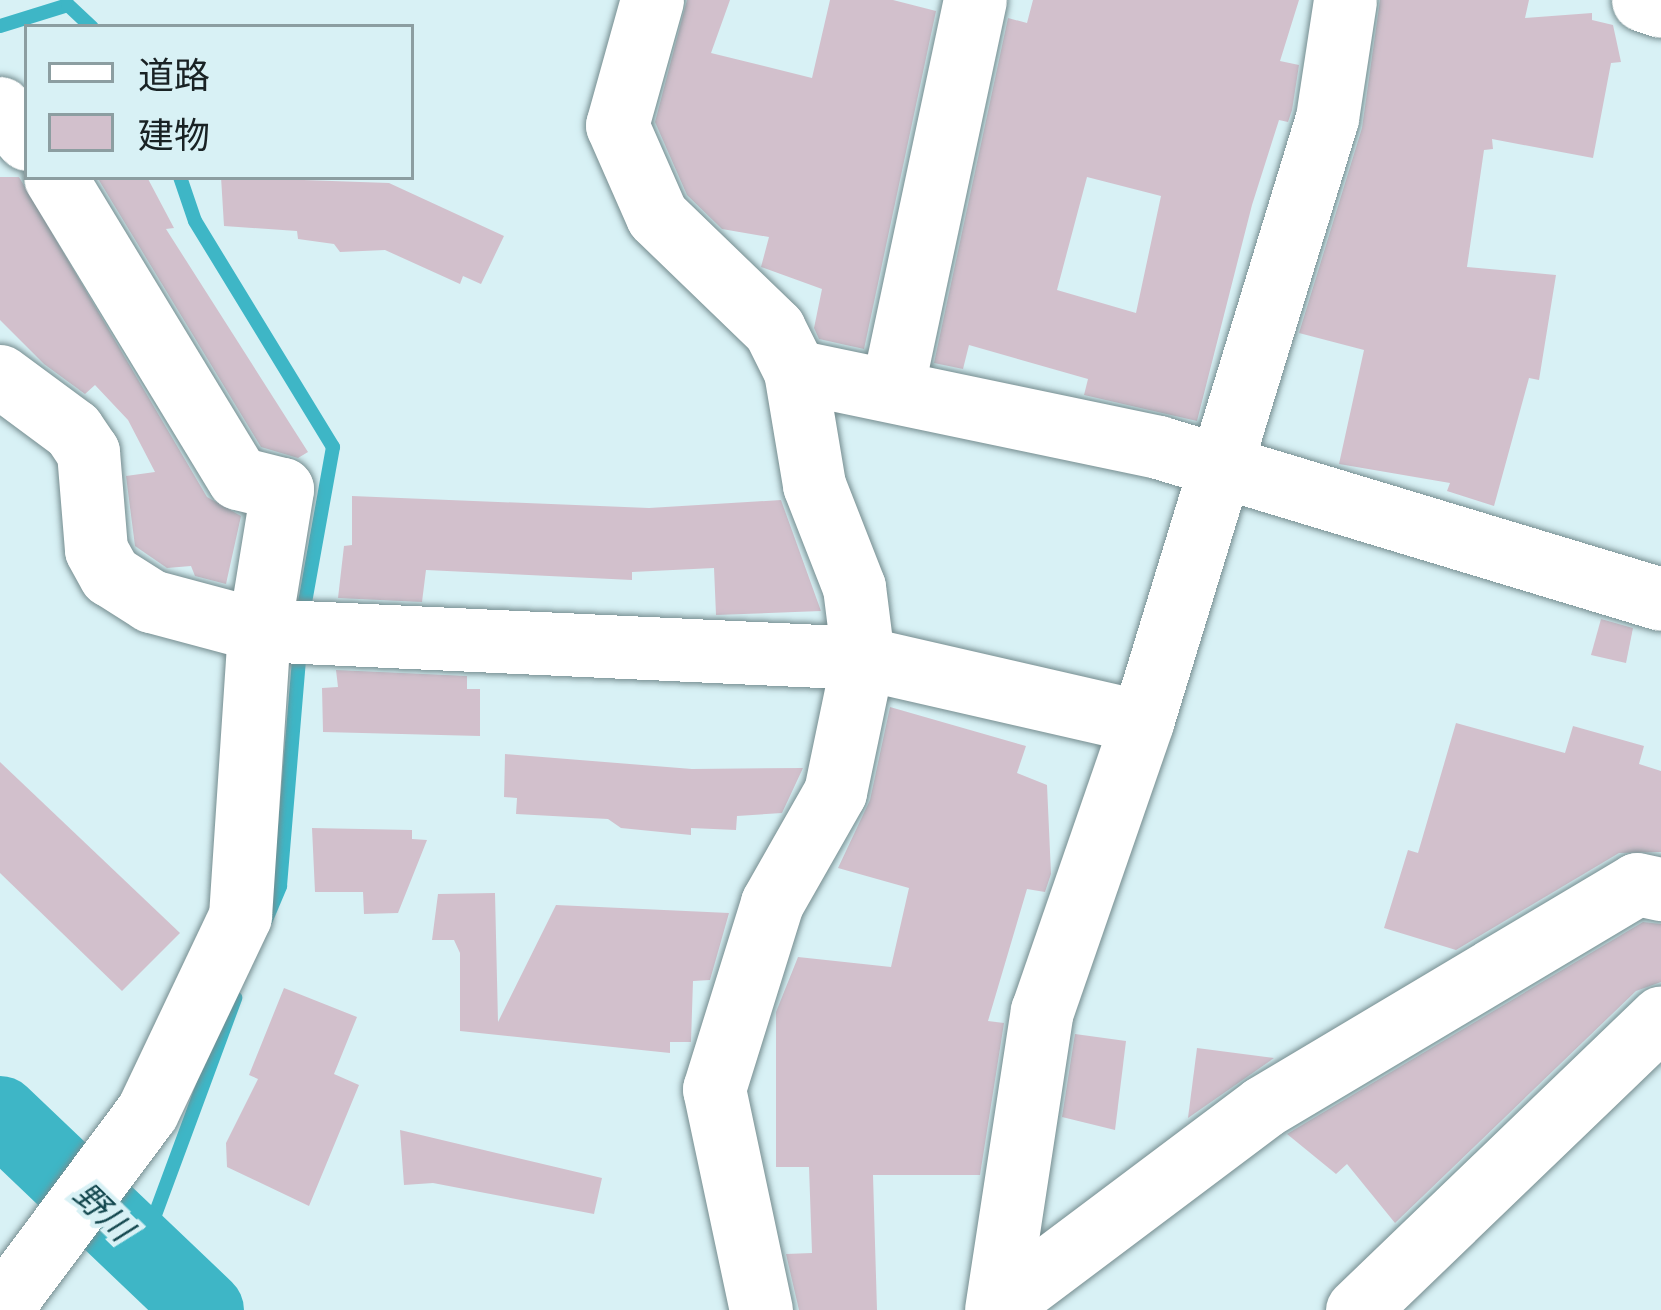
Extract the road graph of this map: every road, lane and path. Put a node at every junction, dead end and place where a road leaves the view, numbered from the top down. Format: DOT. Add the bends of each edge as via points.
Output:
graph roads {
  1 [pos="652,0"];
  2 [pos="975,0"];
  3 [pos="1345,0"];
  4 [pos="1643,0"];
  5 [pos="1661,6"];
  6 [pos="0,108"];
  7 [pos="24,136"];
  8 [pos="57,180"];
  9 [pos="795,371"];
  10 [pos="0,376"];
  11 [pos="892,390"];
  12 [pos="1218,468"];
  13 [pos="1661,598"];
  14 [pos="259,630"];
  15 [pos="863,658"];
  16 [pos="1142,722"];
  17 [pos="1661,889"];
  18 [pos="1661,1017"];
  19 [pos="996,1308"];
  20 [pos="0,1310"];
  21 [pos="761,1310"];
  22 [pos="1357,1310"];
  1 -- 9 [label="street" via="617,124 633,171 657,216 774,329"];
  2 -- 11 [label="street"];
  3 -- 12 [label="street" via="1327,118"];
  4 -- 5 [label="street"];
  6 -- 7 [label="street"];
  8 -- 14 [label="street" via="238,478 282,489"];
  9 -- 11 [label="street"];
  9 -- 15 [label="street" via="814,485 854,587"];
  10 -- 14 [label="street" via="74,430 88,452 89,525 110,574 151,601"];
  11 -- 12 [label="street"];
  12 -- 13 [label="street"];
  12 -- 16 [label="street"];
  14 -- 15 [label="street"];
  14 -- 20 [label="street" via="240,916 136,1124"];
  15 -- 16 [label="street"];
  15 -- 21 [label="street" via="835,792 772,903 714,1089"];
  16 -- 19 [label="street" via="1042,1011"];
  17 -- 19 [label="street" via="1636,884 1263,1108"];
  18 -- 22 [label="street"];
}
